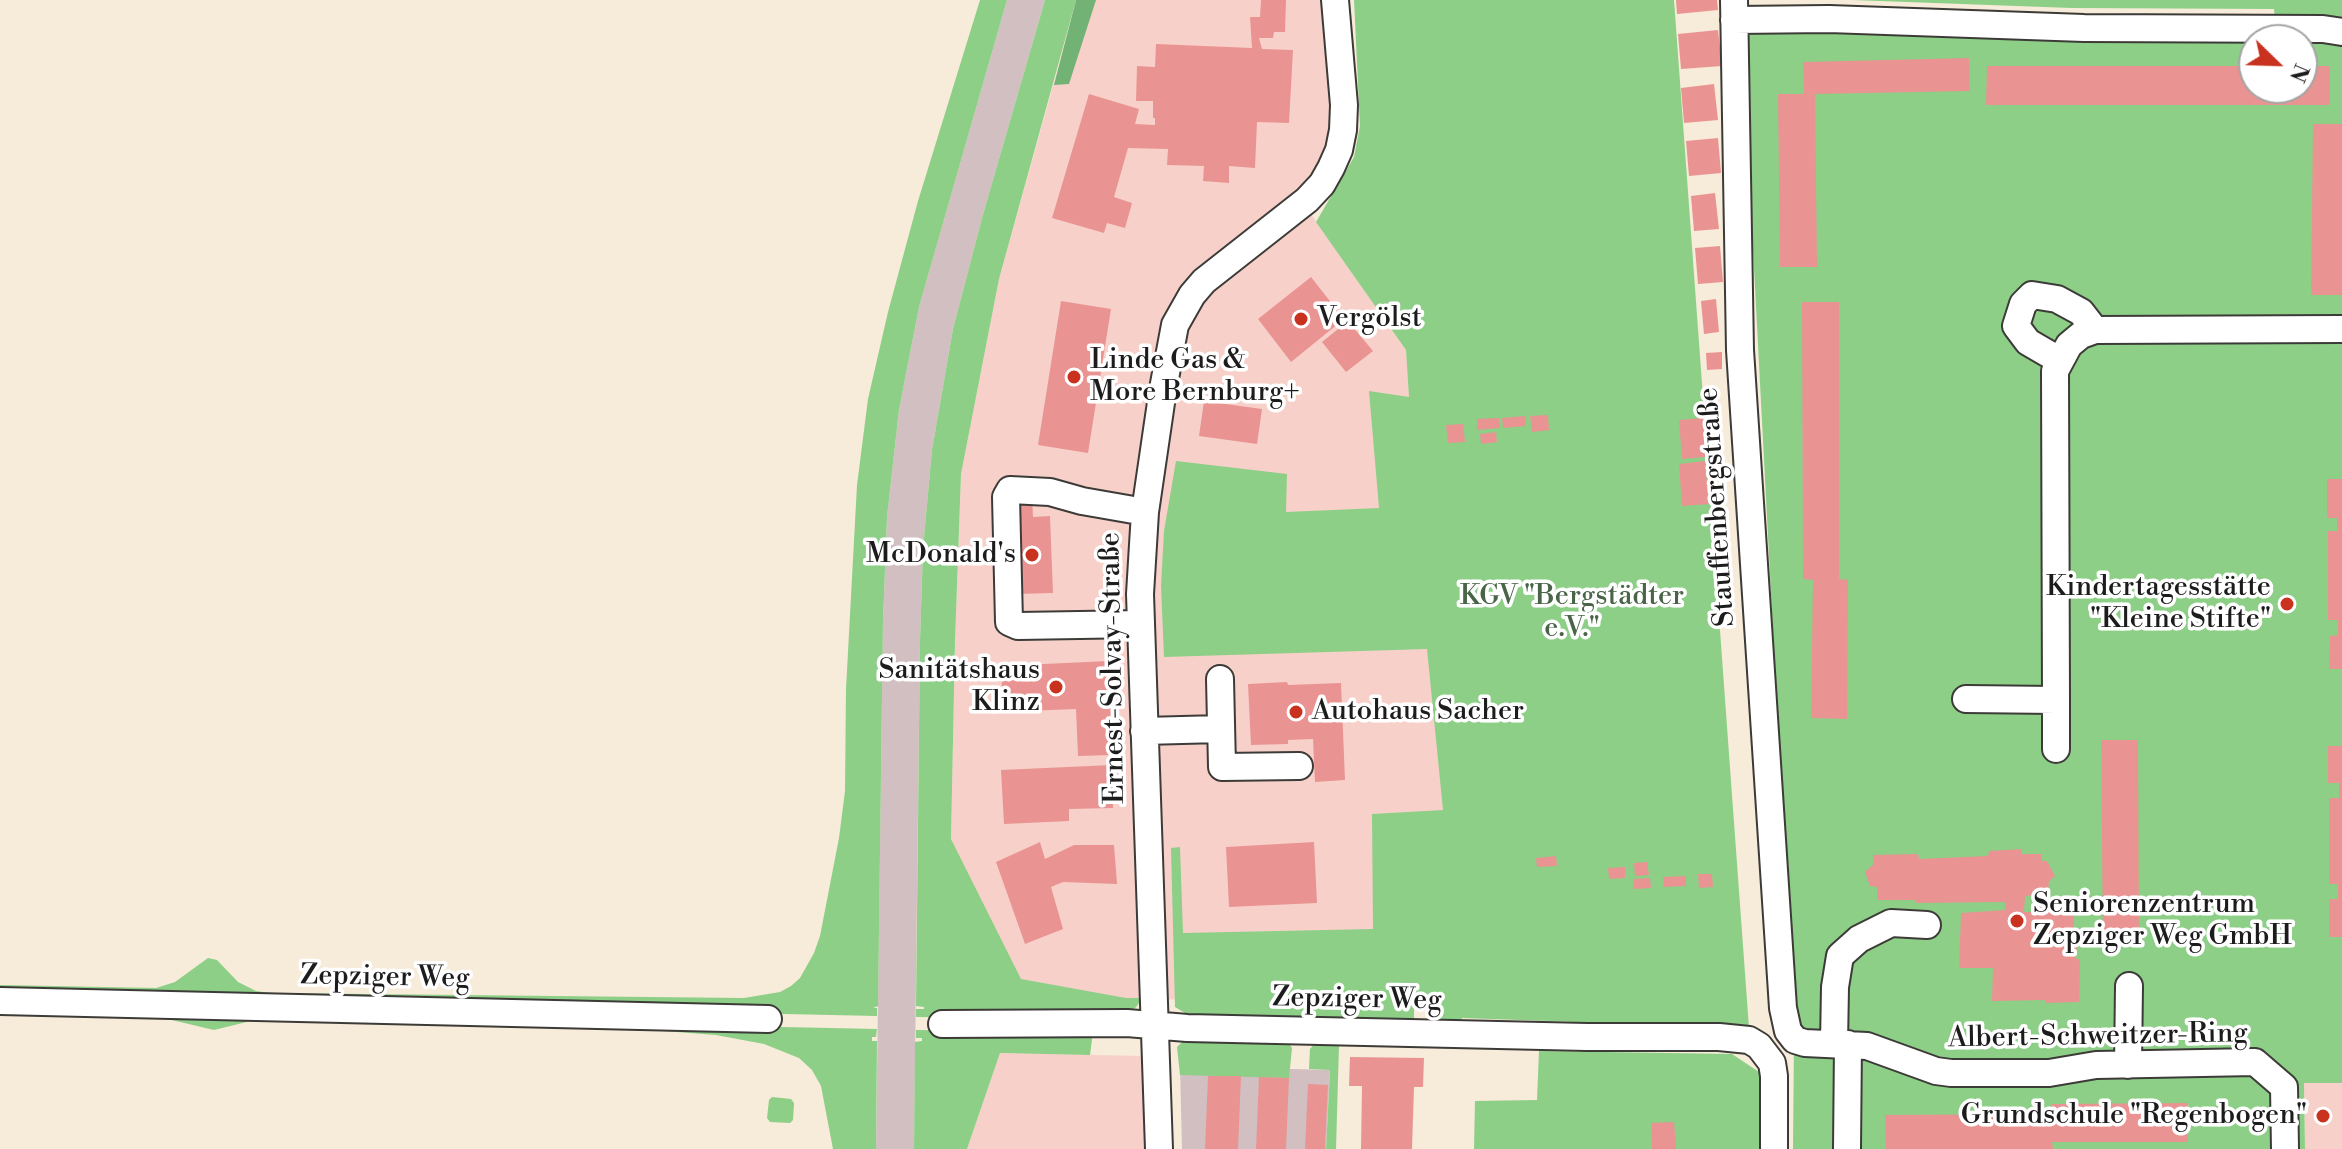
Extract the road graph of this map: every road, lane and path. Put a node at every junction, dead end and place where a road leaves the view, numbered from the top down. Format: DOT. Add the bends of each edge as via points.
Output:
graph roads {
  1 [pos="1335,0"];
  2 [pos="1734,10"];
  3 [pos="2342,32"];
  4 [pos="2342,329"];
  5 [pos="2095,330"];
  6 [pos="2059,360"];
  7 [pos="1145,512"];
  8 [pos="1141,624"];
  9 [pos="1220,679"];
  10 [pos="1966,699"];
  11 [pos="2056,700"];
  12 [pos="1220,729"];
  13 [pos="1144,731"];
  14 [pos="2056,749"];
  15 [pos="1299,766"];
  16 [pos="1927,925"];
  17 [pos="2129,986"];
  18 [pos="0,1001"];
  19 [pos="768,1019"];
  20 [pos="942,1024"];
  21 [pos="1155,1025"];
  22 [pos="1789,1026"];
  23 [pos="1841,1044"];
  24 [pos="1763,1056"];
  25 [pos="2128,1065"];
  26 [pos="1159,1149"];
  27 [pos="1774,1149"];
  28 [pos="1847,1149"];
  29 [pos="2285,1149"];
  1 -- 7 [label="street, Ernest-Solvay-Straße" via="1344,105 1339,150 1322,184 1307,200 1204,281 1181,310 1170,348"];
  2 -- 3 [label="street" via="1829,19"];
  2 -- 22 [label="street, Stauffenbergstraße" via="1740,350"];
  4 -- 5 [label="street"];
  5 -- 6 [label="street" via="2081,335"];
  5 -- 6 [label="street" via="2081,312 2057,299 2032,295 2016,326 2028,342"];
  6 -- 11 [label="street"];
  7 -- 8 [label="street, Ernest-Solvay-Straße"];
  7 -- 8 [label="street" via="1050,492 1010,490 1006,497 1009,622"];
  8 -- 13 [label="street, Ernest-Solvay-Straße"];
  9 -- 12 [label="street"];
  10 -- 11 [label="street"];
  11 -- 14 [label="street"];
  12 -- 13 [label="street"];
  12 -- 15 [label="street" via="1222,767"];
  13 -- 21 [label="street, Ernest-Solvay-Straße"];
  16 -- 23 [label="street" via="1891,923 1840,956 1835,987"];
  17 -- 25 [label="street"];
  18 -- 19 [label="street, Zepziger Weg"];
  20 -- 21 [label="street, Zepziger Weg"];
  21 -- 24 [label="street, Zepziger Weg" via="1719,1037"];
  21 -- 26 [label="street, Ernest-Solvay-Straße"];
  22 -- 23 [label="street, Albert-Schweitzer-Ring" via="1805,1043"];
  22 -- 24 [label="street" via="1780,1058"];
  22 -- 24 [label="street" via="1776,1020 1764,1031"];
  23 -- 25 [label="street, Albert-Schweitzer-Ring" via="1881,1050 1951,1073 2049,1073"];
  23 -- 28 [label="street"];
  24 -- 27 [label="street"];
  25 -- 29 [label="street, Albert-Schweitzer-Ring" via="2255,1062 2284,1087"];
}
